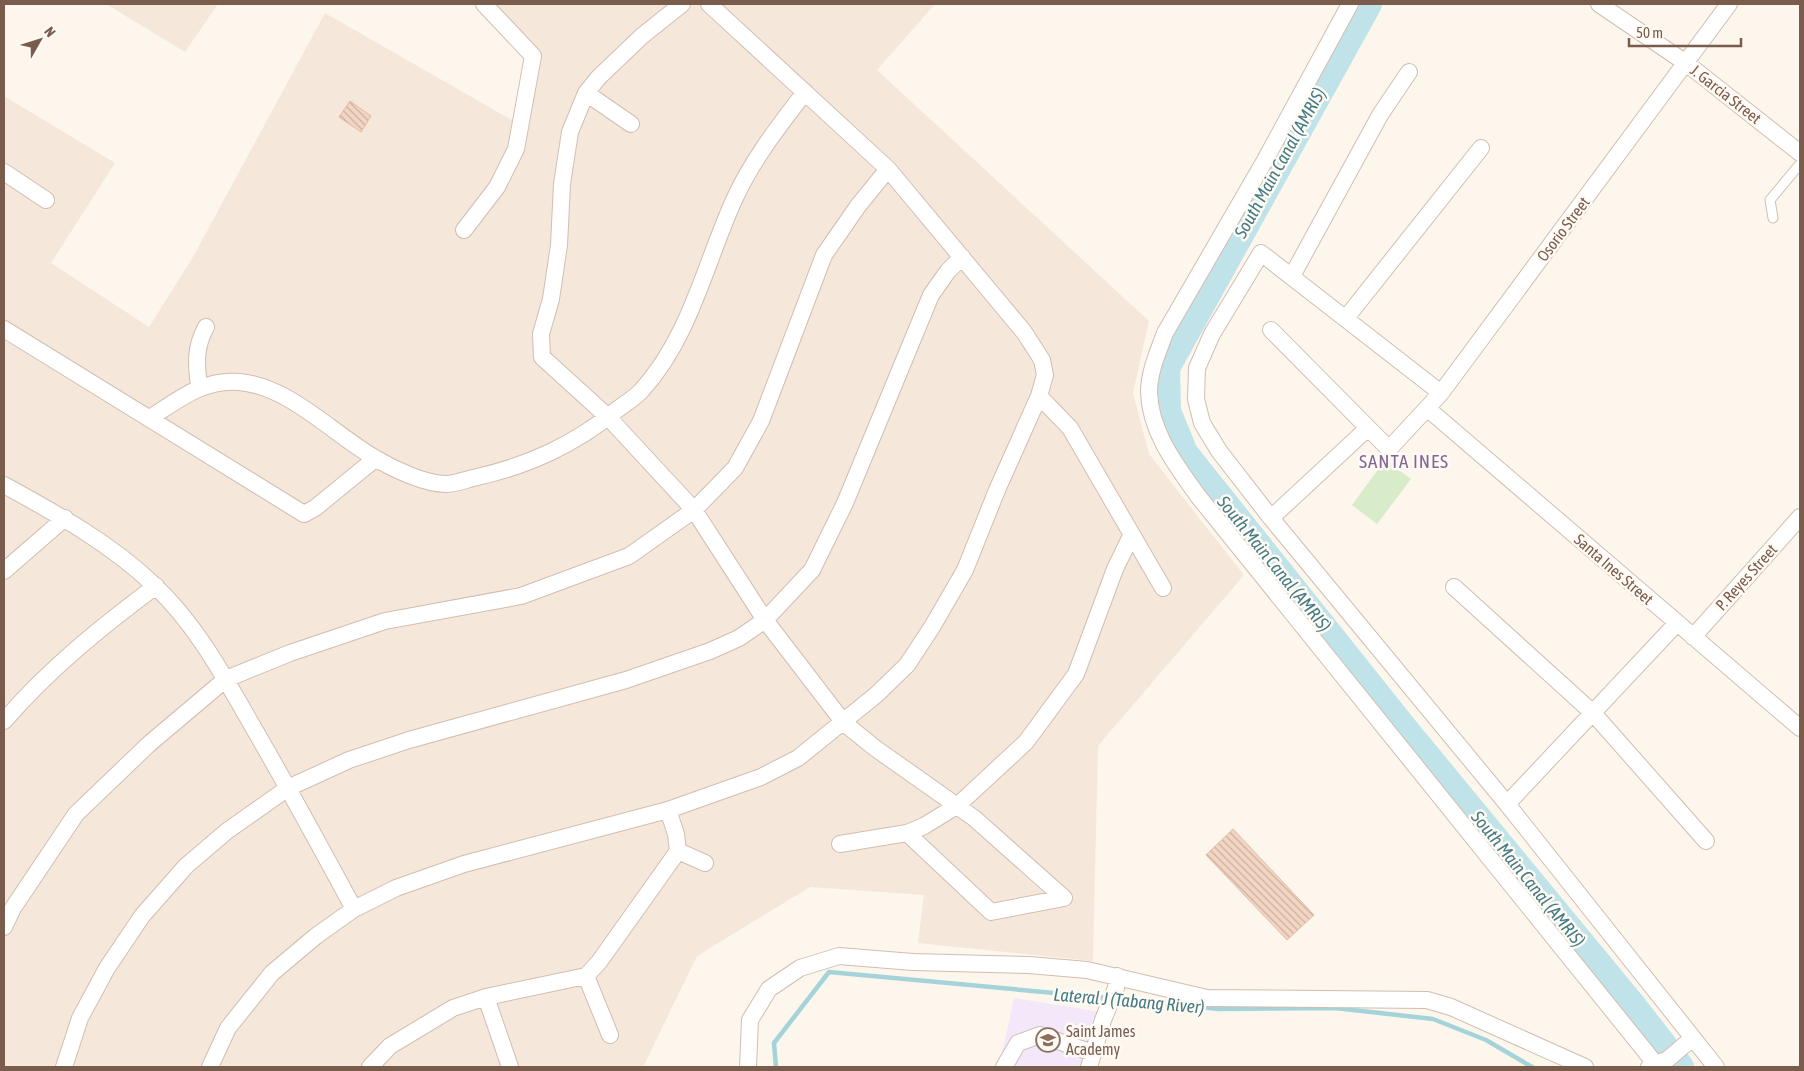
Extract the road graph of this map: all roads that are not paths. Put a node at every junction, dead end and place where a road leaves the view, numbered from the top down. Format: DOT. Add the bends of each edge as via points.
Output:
graph roads {
  1 [pos="484,4"];
  2 [pos="682,4"];
  3 [pos="709,4"];
  4 [pos="1350,4"];
  5 [pos="1599,4"];
  6 [pos="1729,4"];
  7 [pos="1686,63"];
  8 [pos="1409,72"];
  9 [pos="805,92"];
  10 [pos="586,93"];
  11 [pos="631,124"];
  12 [pos="1480,148"];
  13 [pos="1800,153"];
  14 [pos="1800,164"];
  15 [pos="888,168"];
  16 [pos="4,172"];
  17 [pos="46,200"];
  18 [pos="1773,218"];
  19 [pos="464,230"];
  20 [pos="962,257"];
  21 [pos="1292,276"];
  22 [pos="1346,318"];
  23 [pos="206,327"];
  24 [pos="4,329"];
  25 [pos="1271,330"];
  26 [pos="199,386"];
  27 [pos="1441,393"];
  28 [pos="1039,396"];
  29 [pos="1428,409"];
  30 [pos="150,418"];
  31 [pos="608,418"];
  32 [pos="1368,428"];
  33 [pos="375,459"];
  34 [pos="4,485"];
  35 [pos="694,510"];
  36 [pos="1800,517"];
  37 [pos="65,518"];
  38 [pos="1271,518"];
  39 [pos="1131,536"];
  40 [pos="4,571"];
  41 [pos="156,586"];
  42 [pos="1454,587"];
  43 [pos="1163,588"];
  44 [pos="765,620"];
  45 [pos="1678,623"];
  46 [pos="1693,637"];
  47 [pos="226,679"];
  48 [pos="1593,713"];
  49 [pos="4,721"];
  50 [pos="844,723"];
  51 [pos="1800,728"];
  52 [pos="288,788"];
  53 [pos="1507,804"];
  54 [pos="958,805"];
  55 [pos="668,810"];
  56 [pos="907,833"];
  57 [pos="1706,841"];
  58 [pos="840,844"];
  59 [pos="678,852"];
  60 [pos="705,863"];
  61 [pos="354,909"];
  62 [pos="4,927"];
  63 [pos="586,976"];
  64 [pos="1117,982"];
  65 [pos="486,997"];
  66 [pos="610,1035"];
  67 [pos="1692,1042"];
  68 [pos="1091,1060"];
  69 [pos="1658,1064"];
  70 [pos="64,1067"];
  71 [pos="210,1067"];
  72 [pos="370,1067"];
  73 [pos="510,1067"];
  74 [pos="748,1067"];
  75 [pos="1004,1067"];
  76 [pos="1585,1067"];
  77 [pos="1716,1067"];
  1 -- 19 [label="street" via="533,56 516,148 497,187"];
  2 -- 10 [label="street" via="642,36"];
  3 -- 9 [label="street"];
  4 -- 69 [label="street" via="1264,162 1165,332 1154,362 1149,392 1156,429 1170,458 1198,496"];
  5 -- 7 [label="street, J. Garcia Street"];
  6 -- 7 [label="street, Osorio Street"];
  7 -- 13 [label="street, J. Garcia Street"];
  7 -- 27 [label="street, Osorio Street"];
  8 -- 21 [label="street" via="1380,115"];
  9 -- 15 [label="street"];
  9 -- 31 [label="street" via="760,151 735,198 708,260 691,311 670,354 642,391"];
  10 -- 11 [label="street"];
  10 -- 31 [label="street" via="570,132 562,184 559,245 551,299 541,334 542,357"];
  12 -- 22 [label="street"];
  14 -- 18 [label="lane" via="1770,200"];
  15 -- 20 [label="street"];
  15 -- 35 [label="street" via="824,255 761,422 735,468"];
  16 -- 17 [label="street"];
  20 -- 28 [label="street" via="1024,332 1042,360 1046,374"];
  20 -- 44 [label="street" via="931,295 845,503 812,570"];
  21 -- 22 [label="street"];
  21 -- 38 [label="street" via="1261,253 1212,334 1197,368 1196,399 1202,423 1219,451"];
  22 -- 27 [label="street"];
  23 -- 26 [label="street" via="199,340 195,361"];
  24 -- 30 [label="street"];
  25 -- 32 [label="street"];
  26 -- 30 [label="street"];
  26 -- 33 [label="street" via="236,381 278,392"];
  27 -- 29 [label="street, Osorio Street"];
  28 -- 39 [label="street" via="1070,428"];
  28 -- 50 [label="street" via="965,570 932,627 907,665"];
  29 -- 32 [label="street, Osorio Street" via="1389,449"];
  29 -- 45 [label="street, Santa Ines Street"];
  30 -- 33 [label="street" via="304,514"];
  31 -- 33 [label="street" via="556,451 498,472 446,484 413,477"];
  31 -- 35 [label="street"];
  32 -- 38 [label="street"];
  34 -- 37 [label="street"];
  35 -- 44 [label="street"];
  35 -- 47 [label="street" via="629,556 521,596 385,621"];
  36 -- 46 [label="street, P. Reyes Street"];
  37 -- 40 [label="street"];
  37 -- 41 [label="street" via="122,556"];
  38 -- 53 [label="street"];
  39 -- 43 [label="street"];
  39 -- 54 [label="street" via="1115,569 1076,674 1026,742"];
  41 -- 47 [label="street" via="186,620"];
  41 -- 49 [label="street" via="99,628 59,663"];
  42 -- 48 [label="street"];
  44 -- 50 [label="street"];
  44 -- 52 [label="street" via="739,638 710,651 626,680 409,740 349,760"];
  45 -- 46 [label="street, Santa Ines Street"];
  45 -- 48 [label="street"];
  46 -- 51 [label="street, Santa Ines Street"];
  47 -- 52 [label="street"];
  47 -- 62 [label="street" via="148,744 76,814 13,908"];
  48 -- 53 [label="street"];
  48 -- 57 [label="street"];
  50 -- 54 [label="street"];
  50 -- 55 [label="street" via="798,758 761,777"];
  52 -- 61 [label="street"];
  52 -- 70 [label="street" via="227,831 186,866 142,916 107,968 80,1018"];
  53 -- 67 [label="street"];
  54 -- 56 [label="street"];
  54 -- 56 [label="street" via="1064,898 988,917"];
  55 -- 59 [label="street"];
  55 -- 61 [label="street" via="464,864 396,888"];
  56 -- 58 [label="street"];
  59 -- 60 [label="street"];
  59 -- 63 [label="street"];
  61 -- 71 [label="street" via="272,973 228,1028"];
  63 -- 65 [label="street"];
  63 -- 66 [label="street"];
  64 -- 68 [label="street"];
  64 -- 74 [label="street" via="1087,970 839,956 800,968 769,989 750,1020"];
  64 -- 76 [label="street" via="1207,998 1427,1000 1451,1007"];
  65 -- 72 [label="street" via="453,1008 421,1025 390,1046"];
  65 -- 73 [label="street"];
  67 -- 69 [label="street"];
  67 -- 77 [label="street"];
  68 -- 75 [label="street" via="1040,1035 1018,1043"];
}
